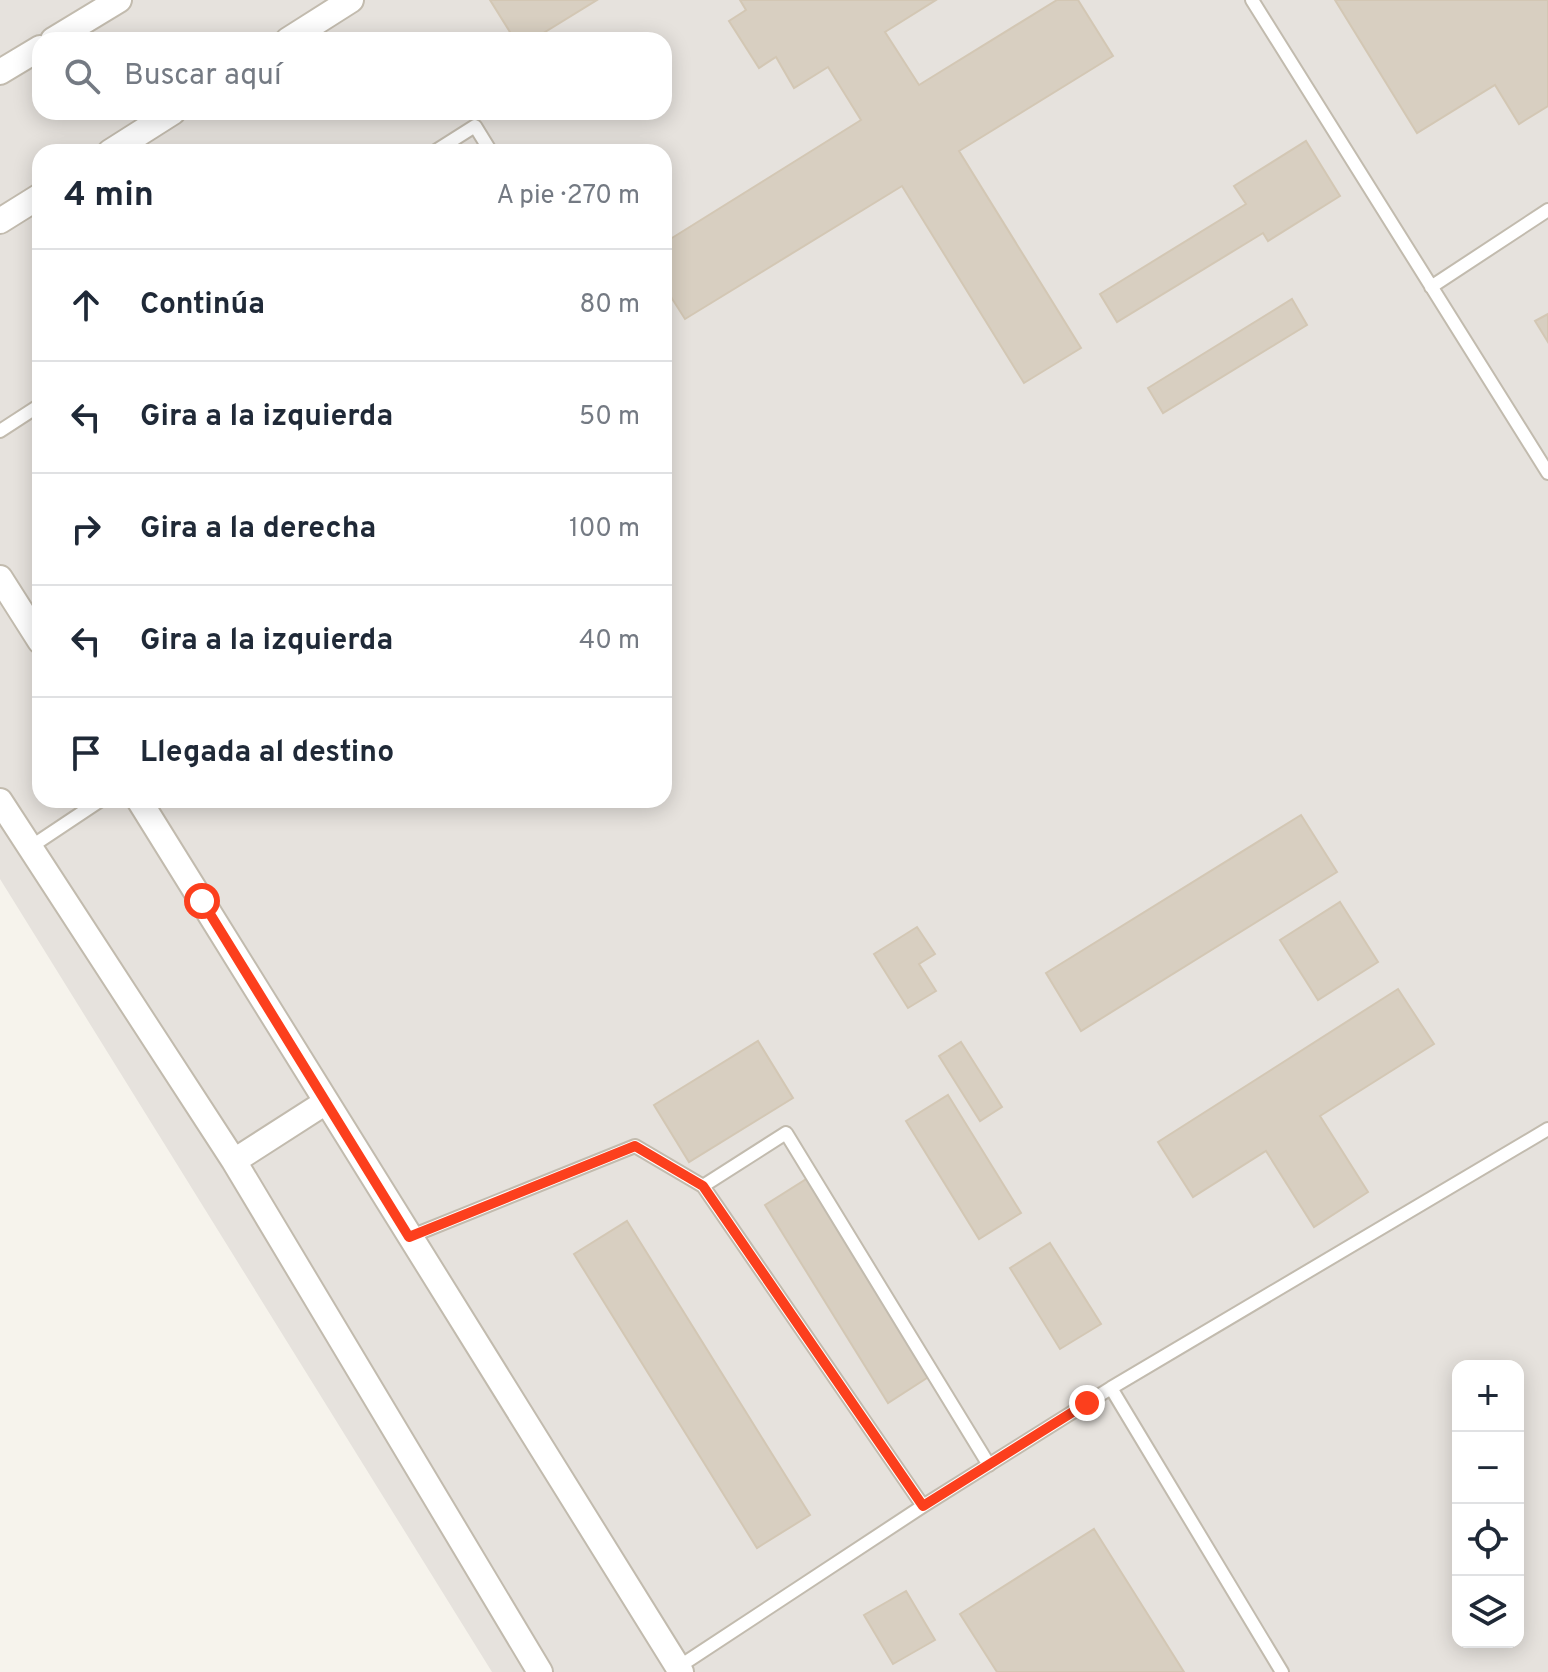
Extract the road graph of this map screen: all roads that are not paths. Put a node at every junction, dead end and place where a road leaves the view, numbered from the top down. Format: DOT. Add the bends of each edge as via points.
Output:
graph roads {
  1 [pos="119,0"];
  2 [pos="351,0"];
  3 [pos="1252,0"];
  4 [pos="66,32"];
  5 [pos="301,32"];
  6 [pos="32,53"];
  7 [pos="0,72"];
  8 [pos="160,120"];
  9 [pos="123,144"];
  10 [pos="447,144"];
  11 [pos="486,144"];
  12 [pos="32,201"];
  13 [pos="1548,210"];
  14 [pos="0,221"];
  15 [pos="1431,287"];
  16 [pos="32,410"];
  17 [pos="0,431"];
  18 [pos="1548,473"];
  19 [pos="0,578"];
  20 [pos="32,628"];
  21 [pos="0,801"];
  22 [pos="89,808"];
  23 [pos="144,808"];
  24 [pos="29,848"];
  25 [pos="326,1102"];
  26 [pos="1548,1129"];
  27 [pos="234,1161"];
  28 [pos="703,1186"];
  29 [pos="409,1237"];
  30 [pos="1111,1388"];
  31 [pos="989,1465"];
  32 [pos="923,1506"];
  33 [pos="676,1671"];
  34 [pos="540,1672"];
  35 [pos="1282,1672"];
  1 -- 4 [label="street"];
  2 -- 5 [label="street"];
  3 -- 15 [label="lane"];
  6 -- 7 [label="street"];
  8 -- 9 [label="street"];
  10 -- 11 [label="lane" via="475,126"];
  12 -- 14 [label="street"];
  13 -- 15 [label="lane"];
  15 -- 18 [label="lane"];
  16 -- 17 [label="lane"];
  19 -- 20 [label="street"];
  21 -- 24 [label="street"];
  22 -- 24 [label="lane"];
  23 -- 25 [label="street"];
  24 -- 27 [label="street"];
  25 -- 27 [label="street"];
  25 -- 29 [label="street"];
  26 -- 30 [label="lane"];
  27 -- 34 [label="street"];
  28 -- 29 [label="lane" via="635,1146"];
  28 -- 31 [label="lane" via="786,1133"];
  28 -- 32 [label="lane"];
  29 -- 33 [label="street"];
  30 -- 31 [label="lane"];
  30 -- 35 [label="lane"];
  31 -- 32 [label="lane"];
  32 -- 33 [label="lane"];
}
